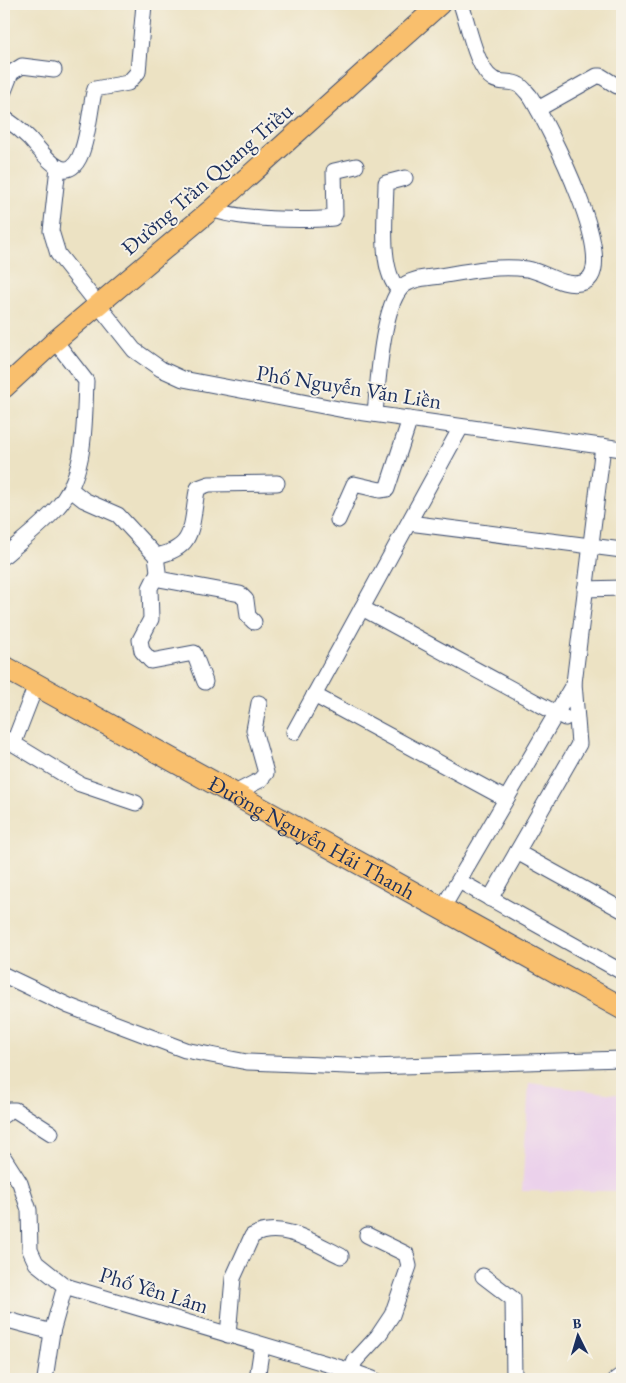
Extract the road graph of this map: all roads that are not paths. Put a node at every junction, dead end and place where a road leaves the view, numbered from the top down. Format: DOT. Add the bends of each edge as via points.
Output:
graph roads {
  1 [pos="144,4"];
  2 [pos="440,4"];
  3 [pos="461,4"];
  4 [pos="54,70"];
  5 [pos="617,86"];
  6 [pos="4,91"];
  7 [pos="538,109"];
  8 [pos="4,121"];
  9 [pos="356,166"];
  10 [pos="58,167"];
  11 [pos="405,178"];
  12 [pos="212,209"];
  13 [pos="399,290"];
  14 [pos="98,305"];
  15 [pos="55,341"];
  16 [pos="4,388"];
  17 [pos="375,413"];
  18 [pos="410,419"];
  19 [pos="461,427"];
  20 [pos="603,446"];
  21 [pos="622,449"];
  22 [pos="277,484"];
  23 [pos="70,489"];
  24 [pos="338,520"];
  25 [pos="409,523"];
  26 [pos="591,546"];
  27 [pos="622,550"];
  28 [pos="4,556"];
  29 [pos="156,556"];
  30 [pos="157,574"];
  31 [pos="622,588"];
  32 [pos="585,589"];
  33 [pos="362,608"];
  34 [pos="254,622"];
  35 [pos="4,667"];
  36 [pos="205,682"];
  37 [pos="574,683"];
  38 [pos="36,685"];
  39 [pos="314,695"];
  40 [pos="259,703"];
  41 [pos="556,713"];
  42 [pos="577,724"];
  43 [pos="294,732"];
  44 [pos="9,740"];
  45 [pos="233,794"];
  46 [pos="506,798"];
  47 [pos="136,803"];
  48 [pos="517,852"];
  49 [pos="459,881"];
  50 [pos="490,898"];
  51 [pos="442,909"];
  52 [pos="622,910"];
  53 [pos="622,972"];
  54 [pos="4,975"];
  55 [pos="622,1008"];
  56 [pos="622,1059"];
  57 [pos="4,1114"];
  58 [pos="51,1133"];
  59 [pos="4,1158"];
  60 [pos="368,1235"];
  61 [pos="341,1256"];
  62 [pos="483,1276"];
  63 [pos="65,1286"];
  64 [pos="4,1318"];
  65 [pos="52,1332"];
  66 [pos="228,1335"];
  67 [pos="262,1346"];
  68 [pos="350,1371"];
  69 [pos="622,1375"];
  70 [pos="45,1379"];
  71 [pos="257,1379"];
  72 [pos="373,1379"];
  73 [pos="514,1379"];
  74 [pos="616,1379"];
  1 -- 10 [label="street" via="138,72 128,83 95,89 82,153 76,165 66,169"];
  2 -- 12 [label="main road, Đường Trần Quang Triều"];
  3 -- 7 [label="street" via="486,72 500,83 520,85"];
  4 -- 6 [label="street" via="22,66 11,73"];
  5 -- 7 [label="street" via="597,76"];
  7 -- 13 [label="street" via="579,186 593,223 599,254 596,276 584,283 569,284 534,270 497,268 416,280"];
  8 -- 10 [label="street" via="26,135"];
  9 -- 12 [label="street" via="334,171 333,218 278,218"];
  10 -- 14 [label="street, Phố Nguyễn Văn Liền" via="51,230 53,241 58,254"];
  11 -- 13 [label="street" via="386,183 384,232 388,267"];
  12 -- 14 [label="main road, Đường Trần Quang Triều"];
  13 -- 17 [label="street" via="387,326"];
  14 -- 15 [label="main road, Đường Trần Quang Triều"];
  14 -- 17 [label="street, Phố Nguyễn Văn Liền" via="145,360 183,378 344,410"];
  15 -- 16 [label="main road, Đường Trần Quang Triều"];
  15 -- 23 [label="street" via="86,381 83,446"];
  17 -- 18 [label="street, Phố Nguyễn Văn Liền"];
  18 -- 19 [label="street, Phố Nguyễn Văn Liền"];
  18 -- 24 [label="street" via="387,489 354,484"];
  19 -- 20 [label="street, Phố Nguyễn Văn Liền"];
  19 -- 25 [label="street"];
  20 -- 21 [label="street, Phố Nguyễn Văn Liền"];
  20 -- 26 [label="street"];
  22 -- 29 [label="street" via="209,484 198,488 189,537 172,552"];
  23 -- 28 [label="street" via="56,510"];
  23 -- 29 [label="street" via="84,500 118,516"];
  25 -- 26 [label="street"];
  25 -- 33 [label="street"];
  26 -- 27 [label="street"];
  26 -- 32 [label="street"];
  29 -- 30 [label="street"];
  30 -- 34 [label="street" via="159,579 240,594 246,600 248,616"];
  30 -- 36 [label="street" via="150,588 151,619 140,640 142,651 151,660 194,654"];
  31 -- 32 [label="street"];
  32 -- 37 [label="street"];
  33 -- 39 [label="street"];
  33 -- 41 [label="street"];
  35 -- 38 [label="highway, Đường Nguyễn Hải Thanh"];
  37 -- 41 [label="street"];
  37 -- 42 [label="street"];
  38 -- 44 [label="street"];
  38 -- 45 [label="highway, Đường Nguyễn Hải Thanh"];
  39 -- 43 [label="street"];
  39 -- 46 [label="street"];
  40 -- 45 [label="street" via="254,730 266,773 260,780"];
  41 -- 42 [label="street"];
  41 -- 46 [label="street"];
  42 -- 48 [label="street" via="579,744"];
  44 -- 47 [label="street" via="80,784"];
  45 -- 51 [label="highway, Đường Nguyễn Hải Thanh"];
  46 -- 49 [label="street"];
  48 -- 50 [label="street"];
  48 -- 52 [label="street"];
  49 -- 50 [label="street"];
  49 -- 51 [label="street"];
  50 -- 53 [label="street"];
  51 -- 55 [label="highway, Đường Nguyễn Hải Thanh"];
  54 -- 56 [label="street" via="69,1006 185,1050 247,1062 370,1067"];
  57 -- 58 [label="street" via="15,1110"];
  59 -- 63 [label="street, Phố Yên Lâm" via="20,1183 29,1210 30,1250 36,1263"];
  60 -- 68 [label="street" via="406,1254 409,1266 388,1324 360,1354"];
  61 -- 66 [label="street" via="290,1233 252,1236 233,1278"];
  62 -- 73 [label="street" via="513,1299"];
  63 -- 65 [label="street"];
  63 -- 66 [label="street, Phố Yên Lâm"];
  64 -- 65 [label="street"];
  65 -- 70 [label="street"];
  66 -- 67 [label="street, Phố Yên Lâm"];
  67 -- 68 [label="street, Phố Yên Lâm"];
  67 -- 71 [label="street"];
  68 -- 72 [label="street, Phố Yên Lâm"];
  69 -- 74 [label="street"];
}
